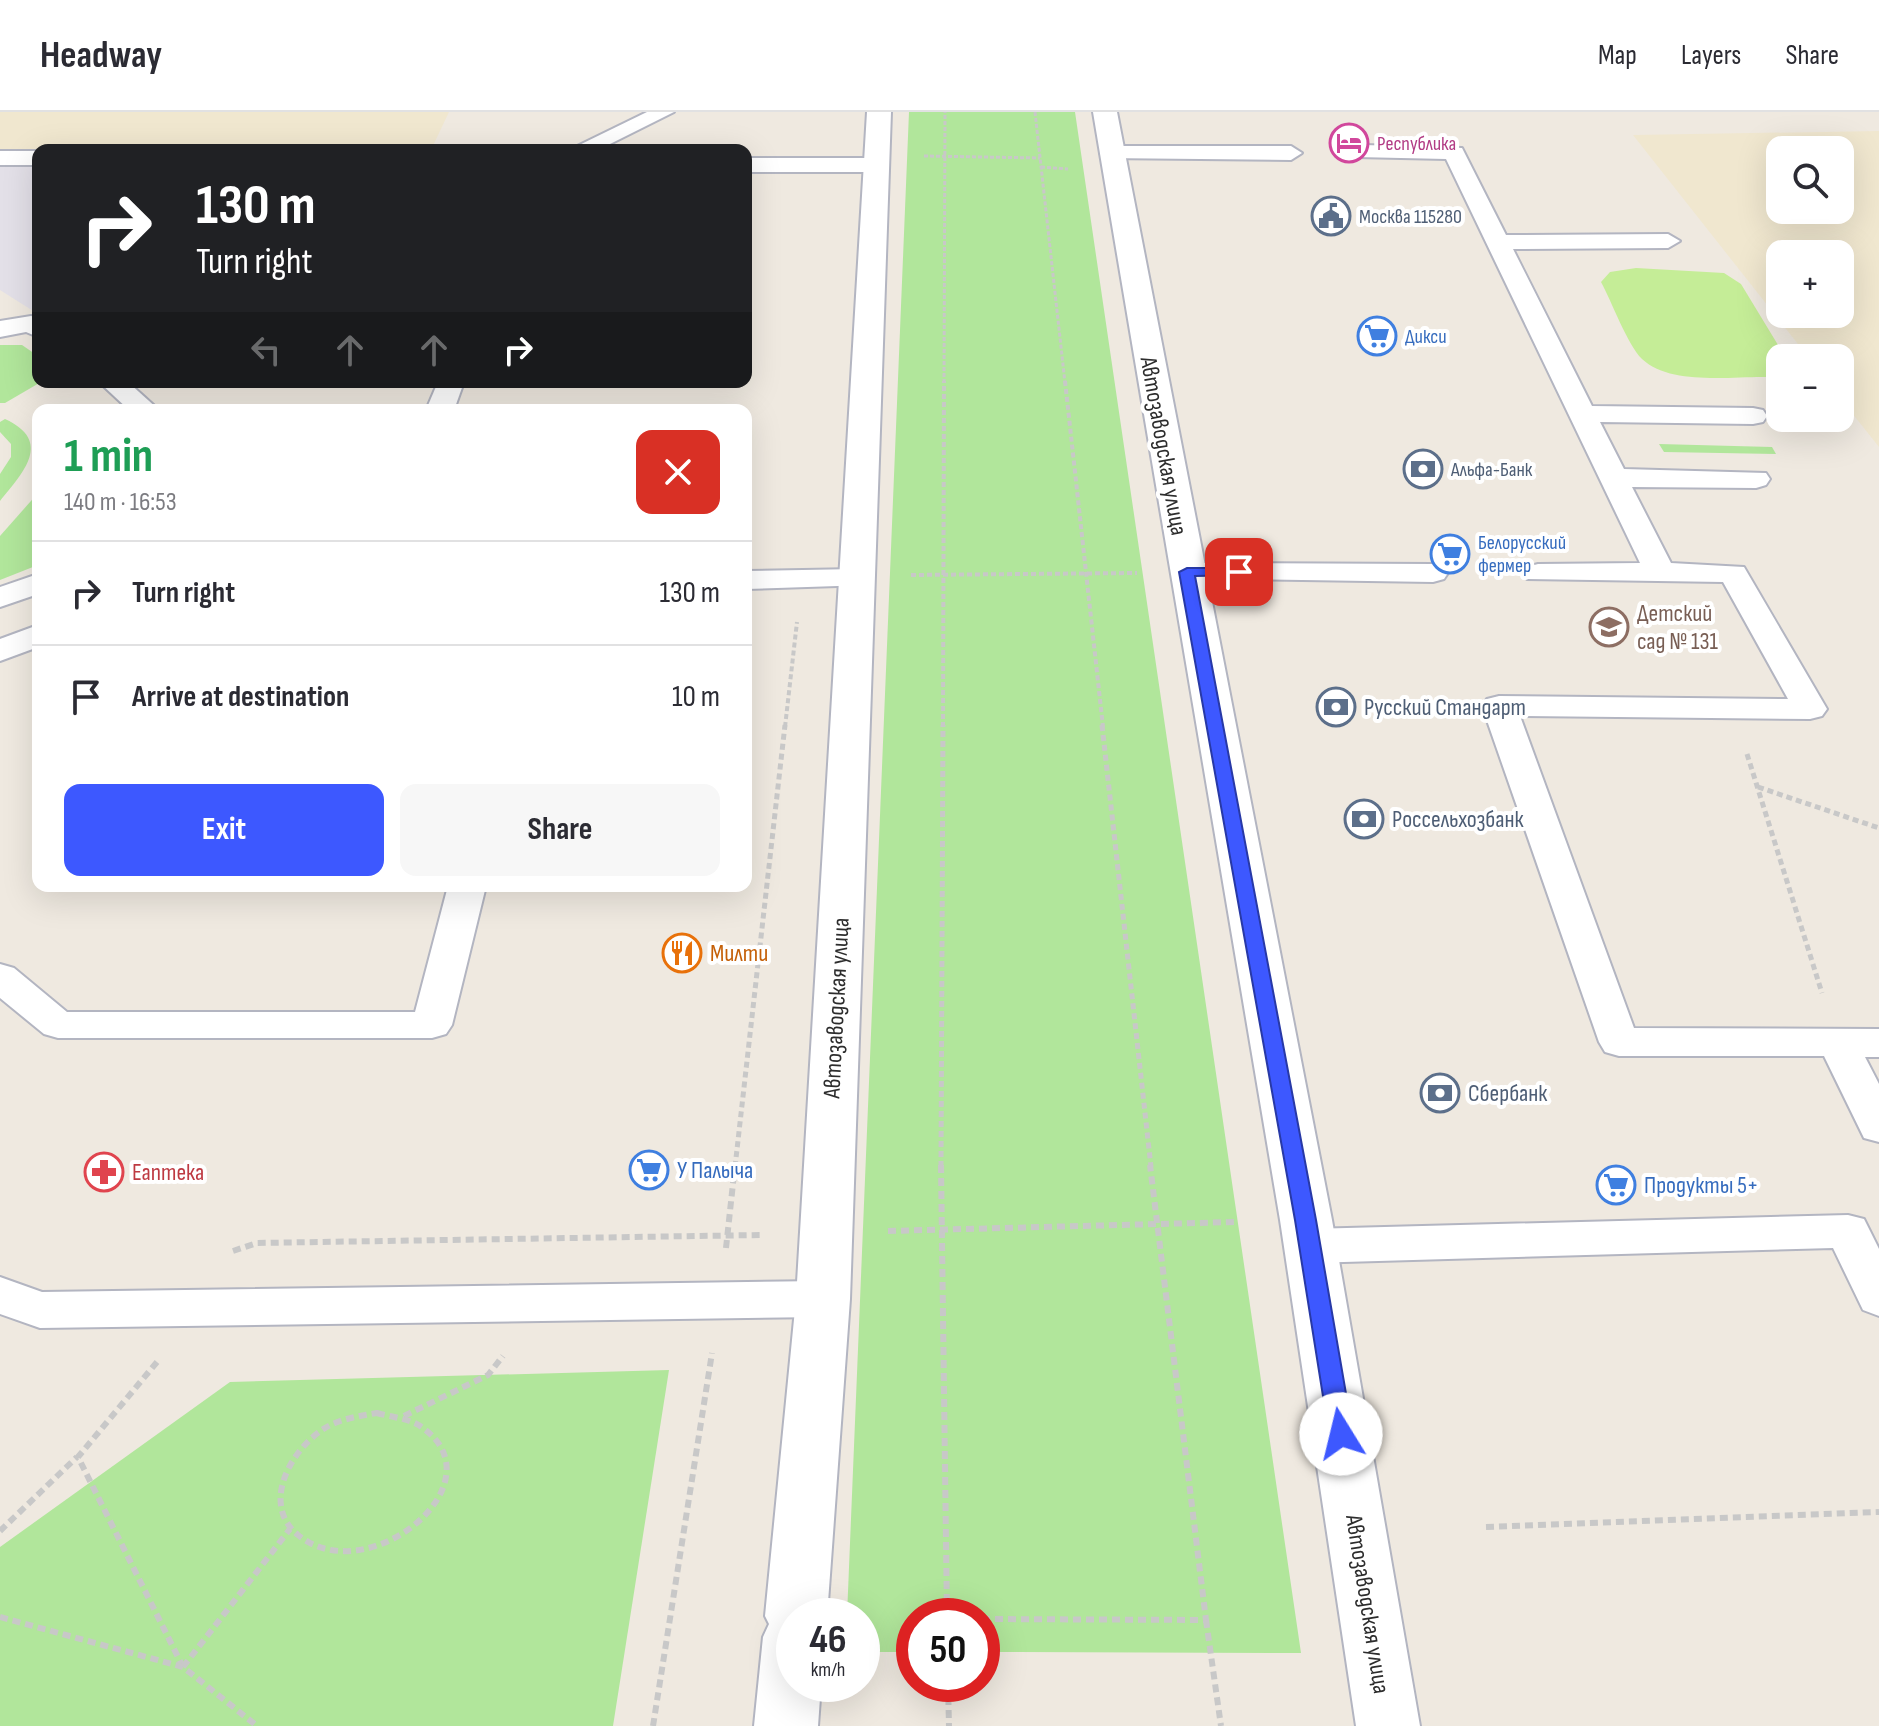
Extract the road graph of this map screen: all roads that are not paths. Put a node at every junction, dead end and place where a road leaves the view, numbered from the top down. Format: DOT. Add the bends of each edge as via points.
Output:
graph roads {
  1 [pos="664,112"];
  2 [pos="879,112"];
  3 [pos="1105,112"];
  4 [pos="593,144"];
  5 [pos="1364,152"];
  6 [pos="1111,153"];
  7 [pos="1291,153"];
  8 [pos="0,158"];
  9 [pos="32,158"];
  10 [pos="876,159"];
  11 [pos="752,165"];
  12 [pos="1517,218"];
  13 [pos="1493,230"];
  14 [pos="1668,241"];
  15 [pos="0,305"];
  16 [pos="32,324"];
  17 [pos="32,326"];
  18 [pos="0,329"];
  19 [pos="119,388"];
  20 [pos="138,404"];
  21 [pos="1585,414"];
  22 [pos="1753,416"];
  23 [pos="1614,478"];
  24 [pos="1756,479"];
  25 [pos="1187,572"];
  26 [pos="1660,572"];
  27 [pos="1433,573"];
  28 [pos="1538,573"];
  29 [pos="857,578"];
  30 [pos="752,580"];
  31 [pos="32,585"];
  32 [pos="0,598"];
  33 [pos="32,638"];
  34 [pos="0,651"];
  35 [pos="465,892"];
  36 [pos="0,977"];
  37 [pos="1838,1043"];
  38 [pos="1879,1043"];
  39 [pos="1879,1127"];
  40 [pos="1863,1230"];
  41 [pos="1309,1246"];
  42 [pos="0,1295"];
  43 [pos="1879,1298"];
  44 [pos="823,1299"];
  45 [pos="798,1598"];
  46 [pos="788,1702"];
  47 [pos="786,1726"];
  48 [pos="1388,1726"];
  1 -- 4 [label="lane"];
  2 -- 10 [label="main road, Автозаводская улица"];
  3 -- 6 [label="main road, Автозаводская улица"];
  5 -- 13 [label="lane" via="1454,153"];
  6 -- 7 [label="lane"];
  6 -- 25 [label="main road, Автозаводская улица"];
  8 -- 9 [label="lane"];
  10 -- 11 [label="lane"];
  10 -- 29 [label="main road, Автозаводская улица"];
  12 -- 13 [label="lane"];
  13 -- 14 [label="lane"];
  13 -- 21 [label="lane"];
  15 -- 16 [label="lane"];
  17 -- 18 [label="lane"];
  19 -- 20 [label="lane"];
  21 -- 22 [label="lane"];
  21 -- 23 [label="lane"];
  23 -- 24 [label="lane"];
  23 -- 26 [label="lane"];
  25 -- 27 [label="lane"];
  25 -- 41 [label="main road, Автозаводская улица"];
  26 -- 28 [label="lane"];
  26 -- 37 [label="lane" via="1733,573 1810,709 1499,706 1619,1042"];
  29 -- 30 [label="lane"];
  29 -- 44 [label="main road, Автозаводская улица"];
  31 -- 32 [label="lane"];
  33 -- 34 [label="lane"];
  35 -- 36 [label="lane" via="432,1025 58,1025"];
  37 -- 38 [label="lane"];
  37 -- 39 [label="lane"];
  40 -- 41 [label="lane"];
  40 -- 43 [label="lane"];
  41 -- 48 [label="main road, Автозаводская улица"];
  42 -- 44 [label="lane" via="40,1310"];
  44 -- 45 [label="main road, Автозаводская улица"];
  46 -- 47 [label="main road"];
}
